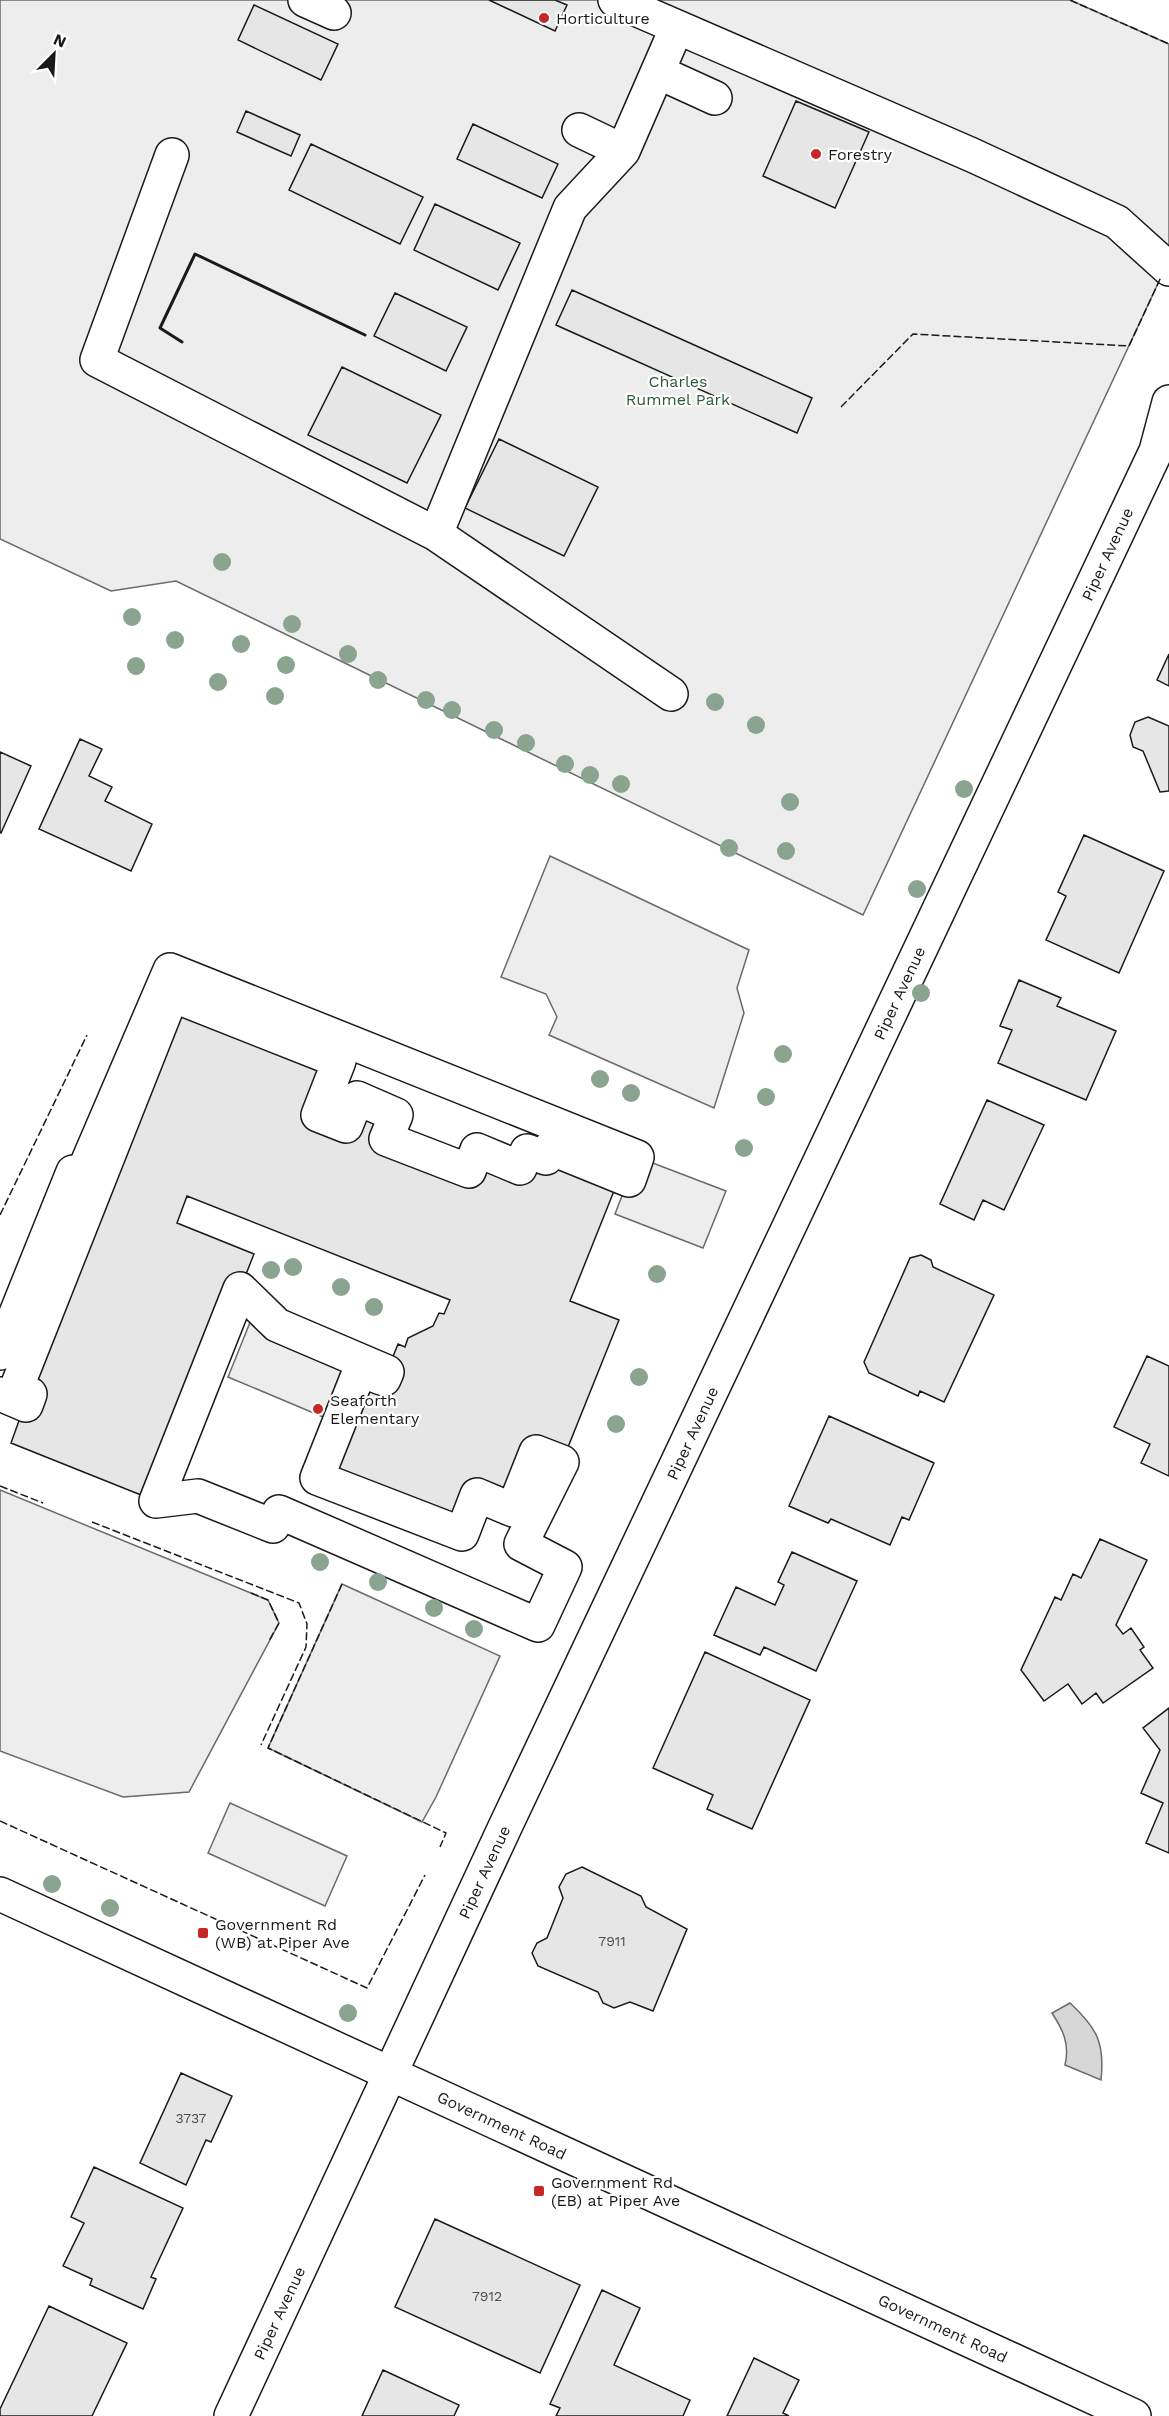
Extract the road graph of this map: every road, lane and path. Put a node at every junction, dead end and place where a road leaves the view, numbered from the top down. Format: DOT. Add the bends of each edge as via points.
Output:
graph roads {
  1 [pos="615,0"];
  2 [pos="677,27"];
  3 [pos="658,72"];
  4 [pos="715,98"];
  5 [pos="579,130"];
  6 [pos="622,152"];
  7 [pos="172,155"];
  8 [pos="1169,269"];
  9 [pos="1169,402"];
  10 [pos="1162,454"];
  11 [pos="436,534"];
  12 [pos="671,694"];
  13 [pos="240,1289"];
  14 [pos="0,1353"];
  15 [pos="0,1394"];
  16 [pos="0,1894"];
  17 [pos="391,2074"];
  18 [pos="231,2416"];
  19 [pos="1134,2416"];
  1 -- 2 [label="street"];
  2 -- 3 [label="street"];
  2 -- 8 [label="street" via="1118,222"];
  3 -- 4 [label="street"];
  3 -- 6 [label="street"];
  5 -- 6 [label="street"];
  6 -- 11 [label="street" via="570,208"];
  7 -- 11 [label="street" via="97,360"];
  9 -- 10 [label="street, Piper Avenue"];
  10 -- 17 [label="street, Piper Avenue" via="505,1827"];
  11 -- 12 [label="street"];
  13 -- 13 [label="street" via="277,1325 387,1372 384,1379 360,1370 317,1478 462,1534 477,1495 513,1510 536,1452 562,1462 521,1544 565,1567 538,1625 279,1512 273,1526 198,1496 156,1501"];
  14 -- 15 [label="street" via="73,1172 82,1176 170,970 637,1157 629,1180 550,1148 546,1158 527,1151 520,1168 477,1150 469,1172 386,1139 396,1115 357,1098 346,1126 318,1115 339,1061 172,994 16,1389 30,1394 26,1405"];
  16 -- 17 [label="street, Government Road"];
  17 -- 18 [label="street, Piper Avenue"];
  17 -- 19 [label="street, Government Road"];
}
